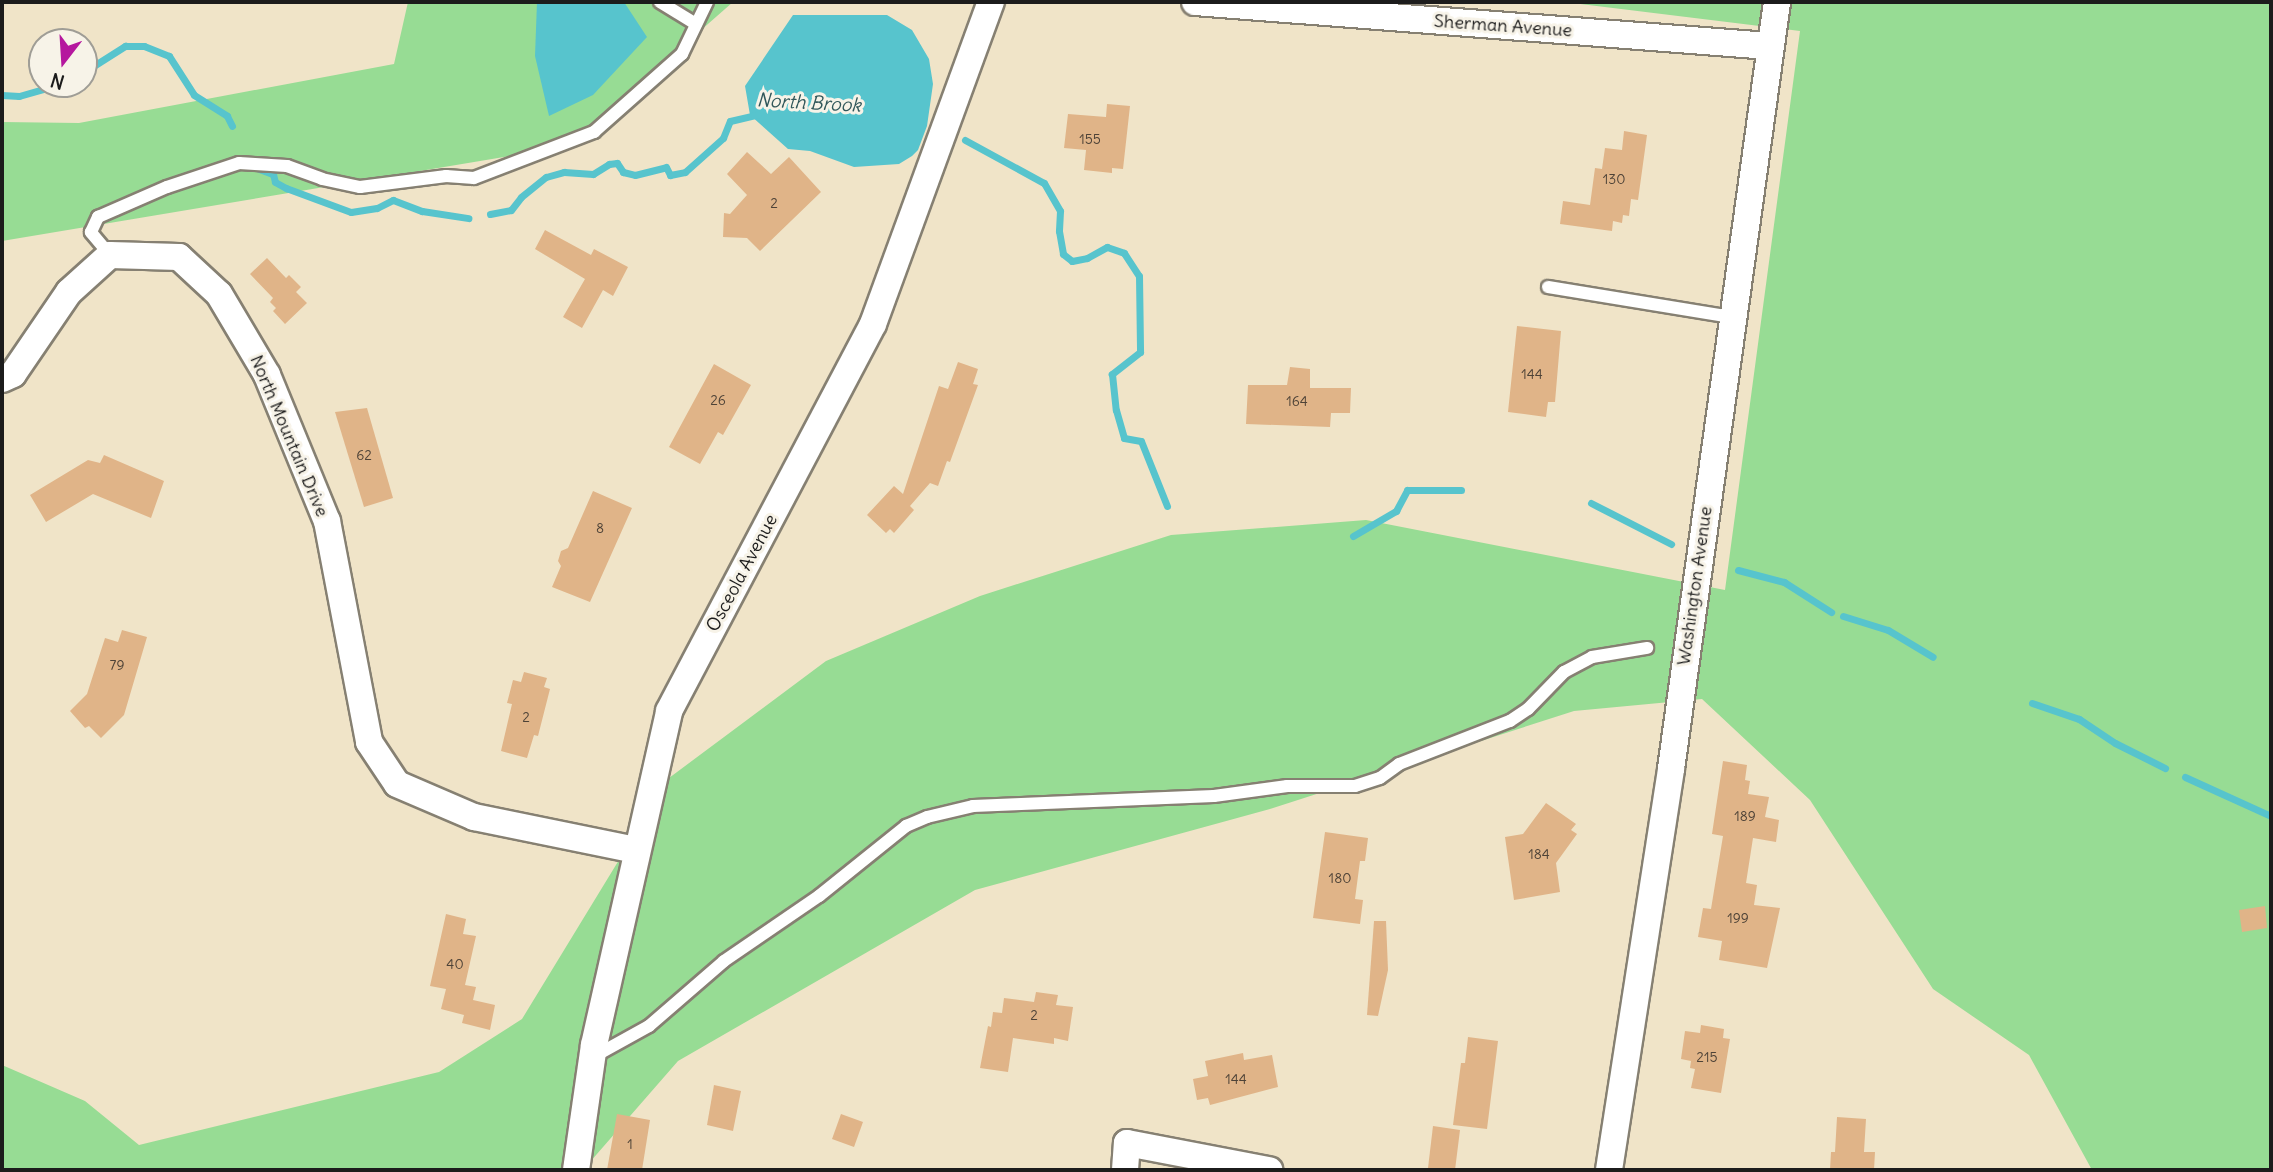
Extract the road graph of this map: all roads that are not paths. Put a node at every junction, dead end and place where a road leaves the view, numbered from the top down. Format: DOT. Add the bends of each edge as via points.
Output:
graph roads {
  1 [pos="660,2"];
  2 [pos="707,2"];
  3 [pos="991,2"];
  4 [pos="1195,2"];
  5 [pos="1777,2"];
  6 [pos="696,24"];
  7 [pos="1769,46"];
  8 [pos="110,255"];
  9 [pos="1548,286"];
  10 [pos="1732,317"];
  11 [pos="2,379"];
  12 [pos="1647,648"];
  13 [pos="636,850"];
  14 [pos="593,1057"];
  15 [pos="576,1170"];
  16 [pos="1125,1170"];
  17 [pos="1269,1170"];
  18 [pos="1609,1170"];
  1 -- 6 [label="lane"];
  2 -- 6 [label="lane"];
  3 -- 13 [label="street, Osceola Avenue" via="873,324 668,711"];
  4 -- 7 [label="street, Sherman Avenue"];
  5 -- 7 [label="street, Washington Avenue"];
  6 -- 8 [label="lane" via="682,54 594,132 474,178 446,176 360,187 287,166 239,163 98,217 91,232"];
  7 -- 10 [label="street, Washington Avenue"];
  8 -- 11 [label="street" via="69,292 13,374"];
  8 -- 13 [label="street, North Mountain Drive" via="179,257 219,295 267,375 327,521 369,742 397,784 474,817"];
  9 -- 10 [label="lane"];
  10 -- 18 [label="street, Washington Avenue" via="1671,769"];
  12 -- 14 [label="lane" via="1592,657 1564,672 1510,721 1355,786 1287,786 1213,796 973,806 927,817 906,826 819,896 724,961 649,1026"];
  13 -- 14 [label="street, Osceola Avenue"];
  14 -- 15 [label="street, Osceola Avenue"];
  16 -- 17 [label="street" via="1126,1143"];
}
